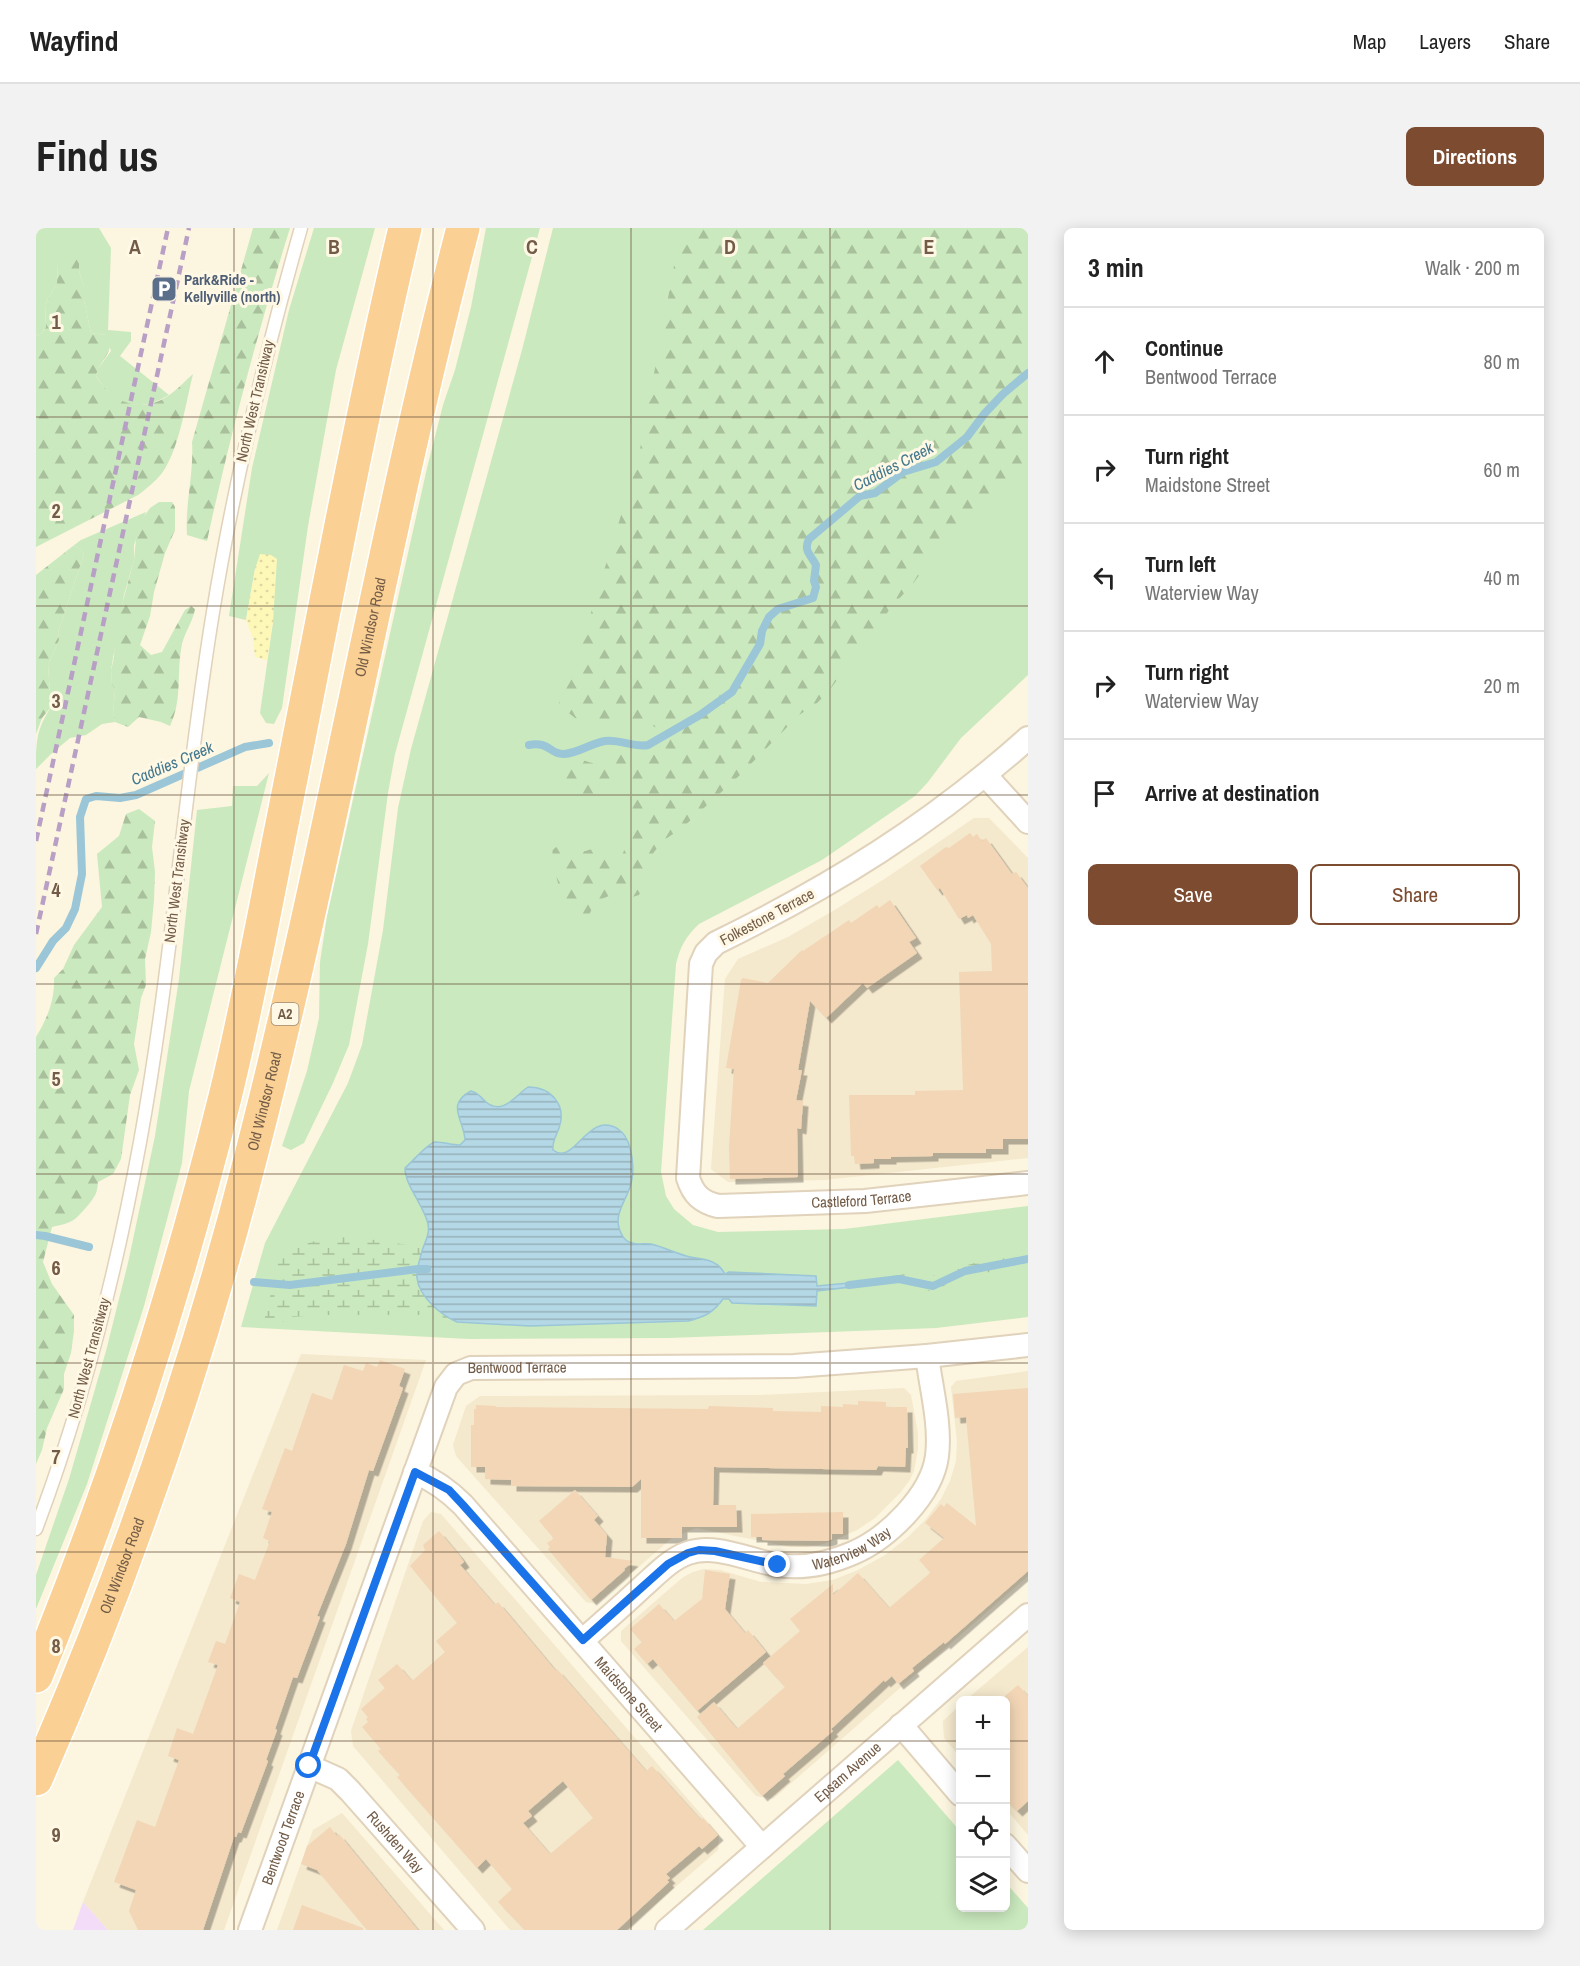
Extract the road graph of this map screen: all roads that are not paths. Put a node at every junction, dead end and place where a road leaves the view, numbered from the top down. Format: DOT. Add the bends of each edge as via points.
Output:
graph roads {
  1 [pos="301,228"];
  2 [pos="405,228"];
  3 [pos="463,228"];
  4 [pos="1028,738"];
  5 [pos="986,776"];
  6 [pos="1028,822"];
  7 [pos="1028,1183"];
  8 [pos="697,1196"];
  9 [pos="1028,1345"];
  10 [pos="927,1356"];
  11 [pos="415,1472"];
  12 [pos="36,1529"];
  13 [pos="1028,1615"];
  14 [pos="583,1640"];
  15 [pos="36,1676"];
  16 [pos="901,1725"];
  17 [pos="309,1766"];
  18 [pos="36,1779"];
  19 [pos="956,1789"];
  20 [pos="762,1847"];
  21 [pos="1010,1851"];
  22 [pos="1028,1871"];
  23 [pos="250,1930"];
  24 [pos="473,1930"];
  25 [pos="667,1930"];
  1 -- 12 [label="lane, North West Transitway" via="245,441 213,614 147,1100 120,1240 95,1345"];
  2 -- 15 [label="highway" via="364,408 225,1096 138,1401"];
  3 -- 18 [label="highway, Old Windsor Road / A2" via="271,1076 228,1241 147,1500"];
  4 -- 5 [label="street, Folkestone Terrace"];
  5 -- 6 [label="street"];
  5 -- 8 [label="street, Folkestone Terrace" via="881,852 826,886 716,943 706,953 701,964 688,1178"];
  7 -- 8 [label="street, Castleford Terrace" via="818,1204 718,1206"];
  9 -- 10 [label="street, Bentwood Terrace"];
  10 -- 11 [label="street, Bentwood Terrace" via="783,1366 471,1368 456,1374 446,1387"];
  10 -- 14 [label="street, Waterview Way" via="937,1428 934,1470 920,1497 888,1530 855,1552 818,1564 778,1565 715,1551 688,1553 668,1564"];
  11 -- 14 [label="street, Maidstone Street" via="449,1490"];
  11 -- 17 [label="street, Bentwood Terrace"];
  13 -- 16 [label="street, Epsam Avenue"];
  14 -- 20 [label="street, Maidstone Street"];
  16 -- 19 [label="street"];
  16 -- 20 [label="street, Epsam Avenue"];
  17 -- 23 [label="street, Bentwood Terrace"];
  17 -- 24 [label="street, Rushden Way" via="338,1779 351,1791"];
  20 -- 25 [label="street, Epsam Avenue"];
  21 -- 22 [label="street"];
}
